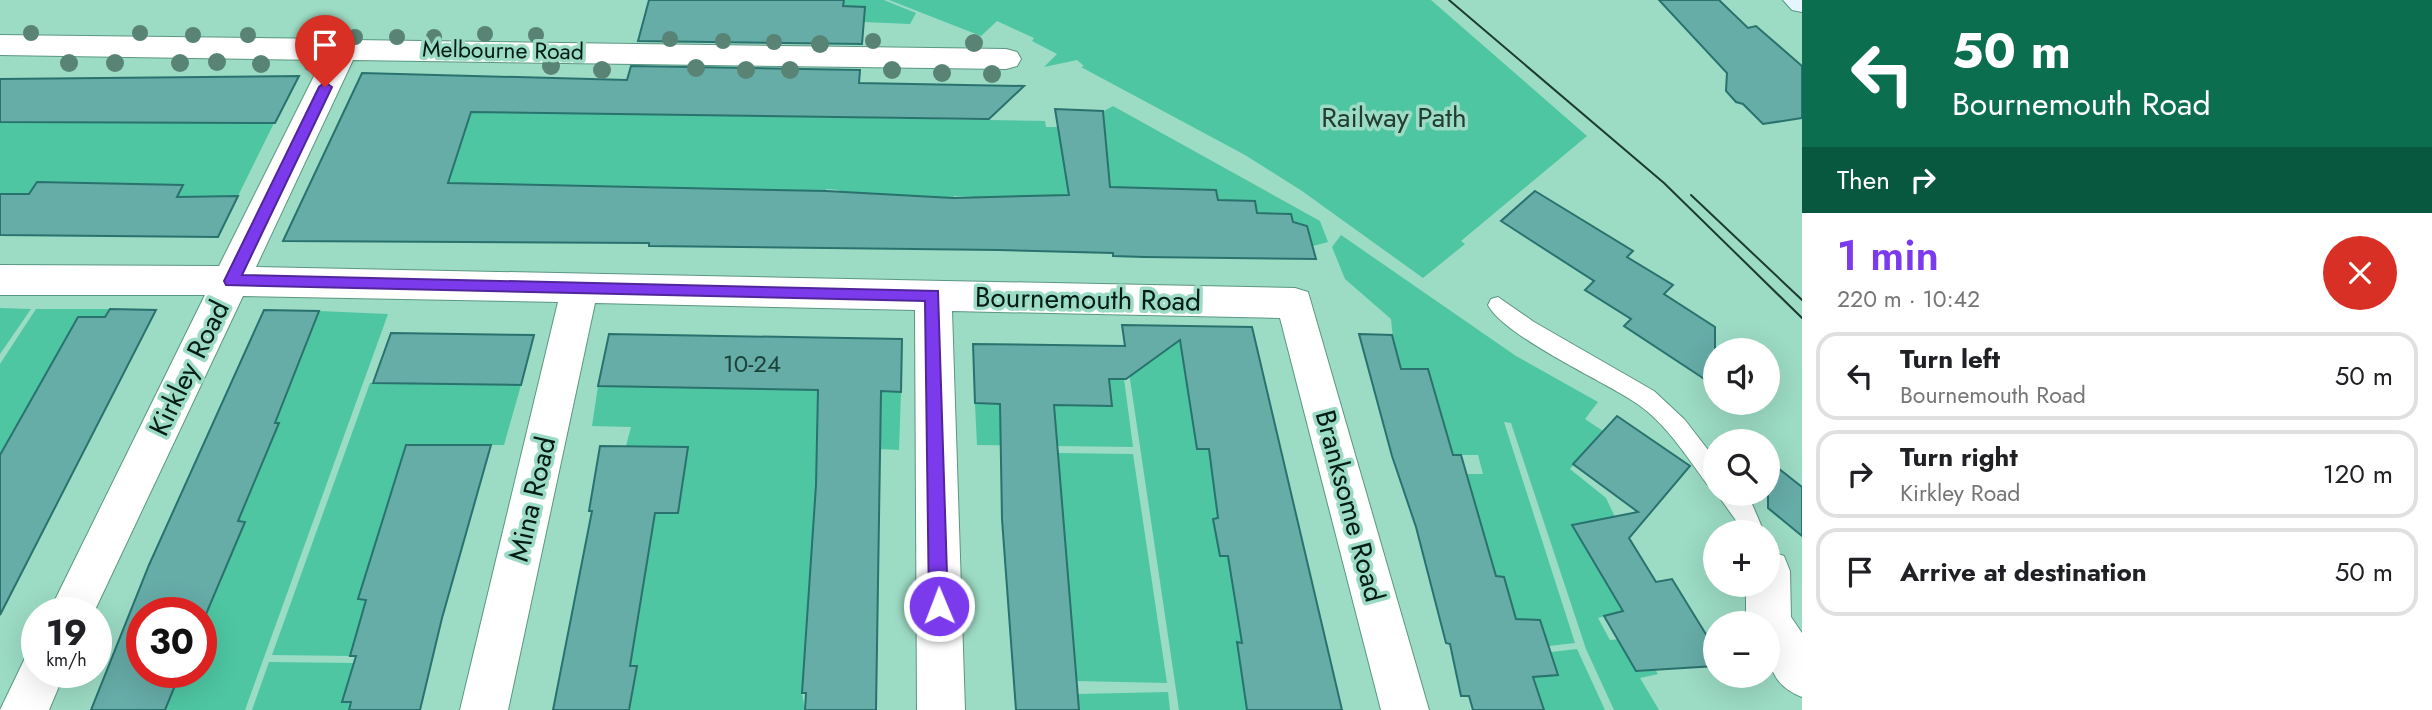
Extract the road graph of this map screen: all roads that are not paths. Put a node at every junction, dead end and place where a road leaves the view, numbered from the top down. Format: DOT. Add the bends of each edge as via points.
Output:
graph roads {
  1 [pos="0,45"];
  2 [pos="344,47"];
  3 [pos="1006,59"];
  4 [pos="0,280"];
  5 [pos="231,281"];
  6 [pos="580,288"];
  7 [pos="933,295"];
  8 [pos="1295,303"];
  9 [pos="1498,304"];
  10 [pos="1703,463"];
  11 [pos="78,597"];
  12 [pos="1769,597"];
  13 [pos="1802,674"];
  14 [pos="35,688"];
  15 [pos="24,710"];
  16 [pos="484,710"];
  17 [pos="941,710"];
  18 [pos="1405,710"];
  1 -- 2 [label="street, Melbourne Road"];
  2 -- 3 [label="street, Melbourne Road"];
  2 -- 5 [label="street, Kirkley Road"];
  4 -- 5 [label="street, Bournemouth Road"];
  5 -- 6 [label="street, Bournemouth Road"];
  5 -- 11 [label="street, Kirkley Road"];
  6 -- 7 [label="street, Bournemouth Road"];
  6 -- 16 [label="street, Mina Road"];
  7 -- 8 [label="street, Bournemouth Road"];
  7 -- 17 [label="street"];
  8 -- 18 [label="street, Branksome Road"];
  9 -- 10 [label="lane" via="1527,328 1646,398 1677,427"];
  12 -- 13 [label="street" via="1769,622"];
  14 -- 15 [label="street"];
}
